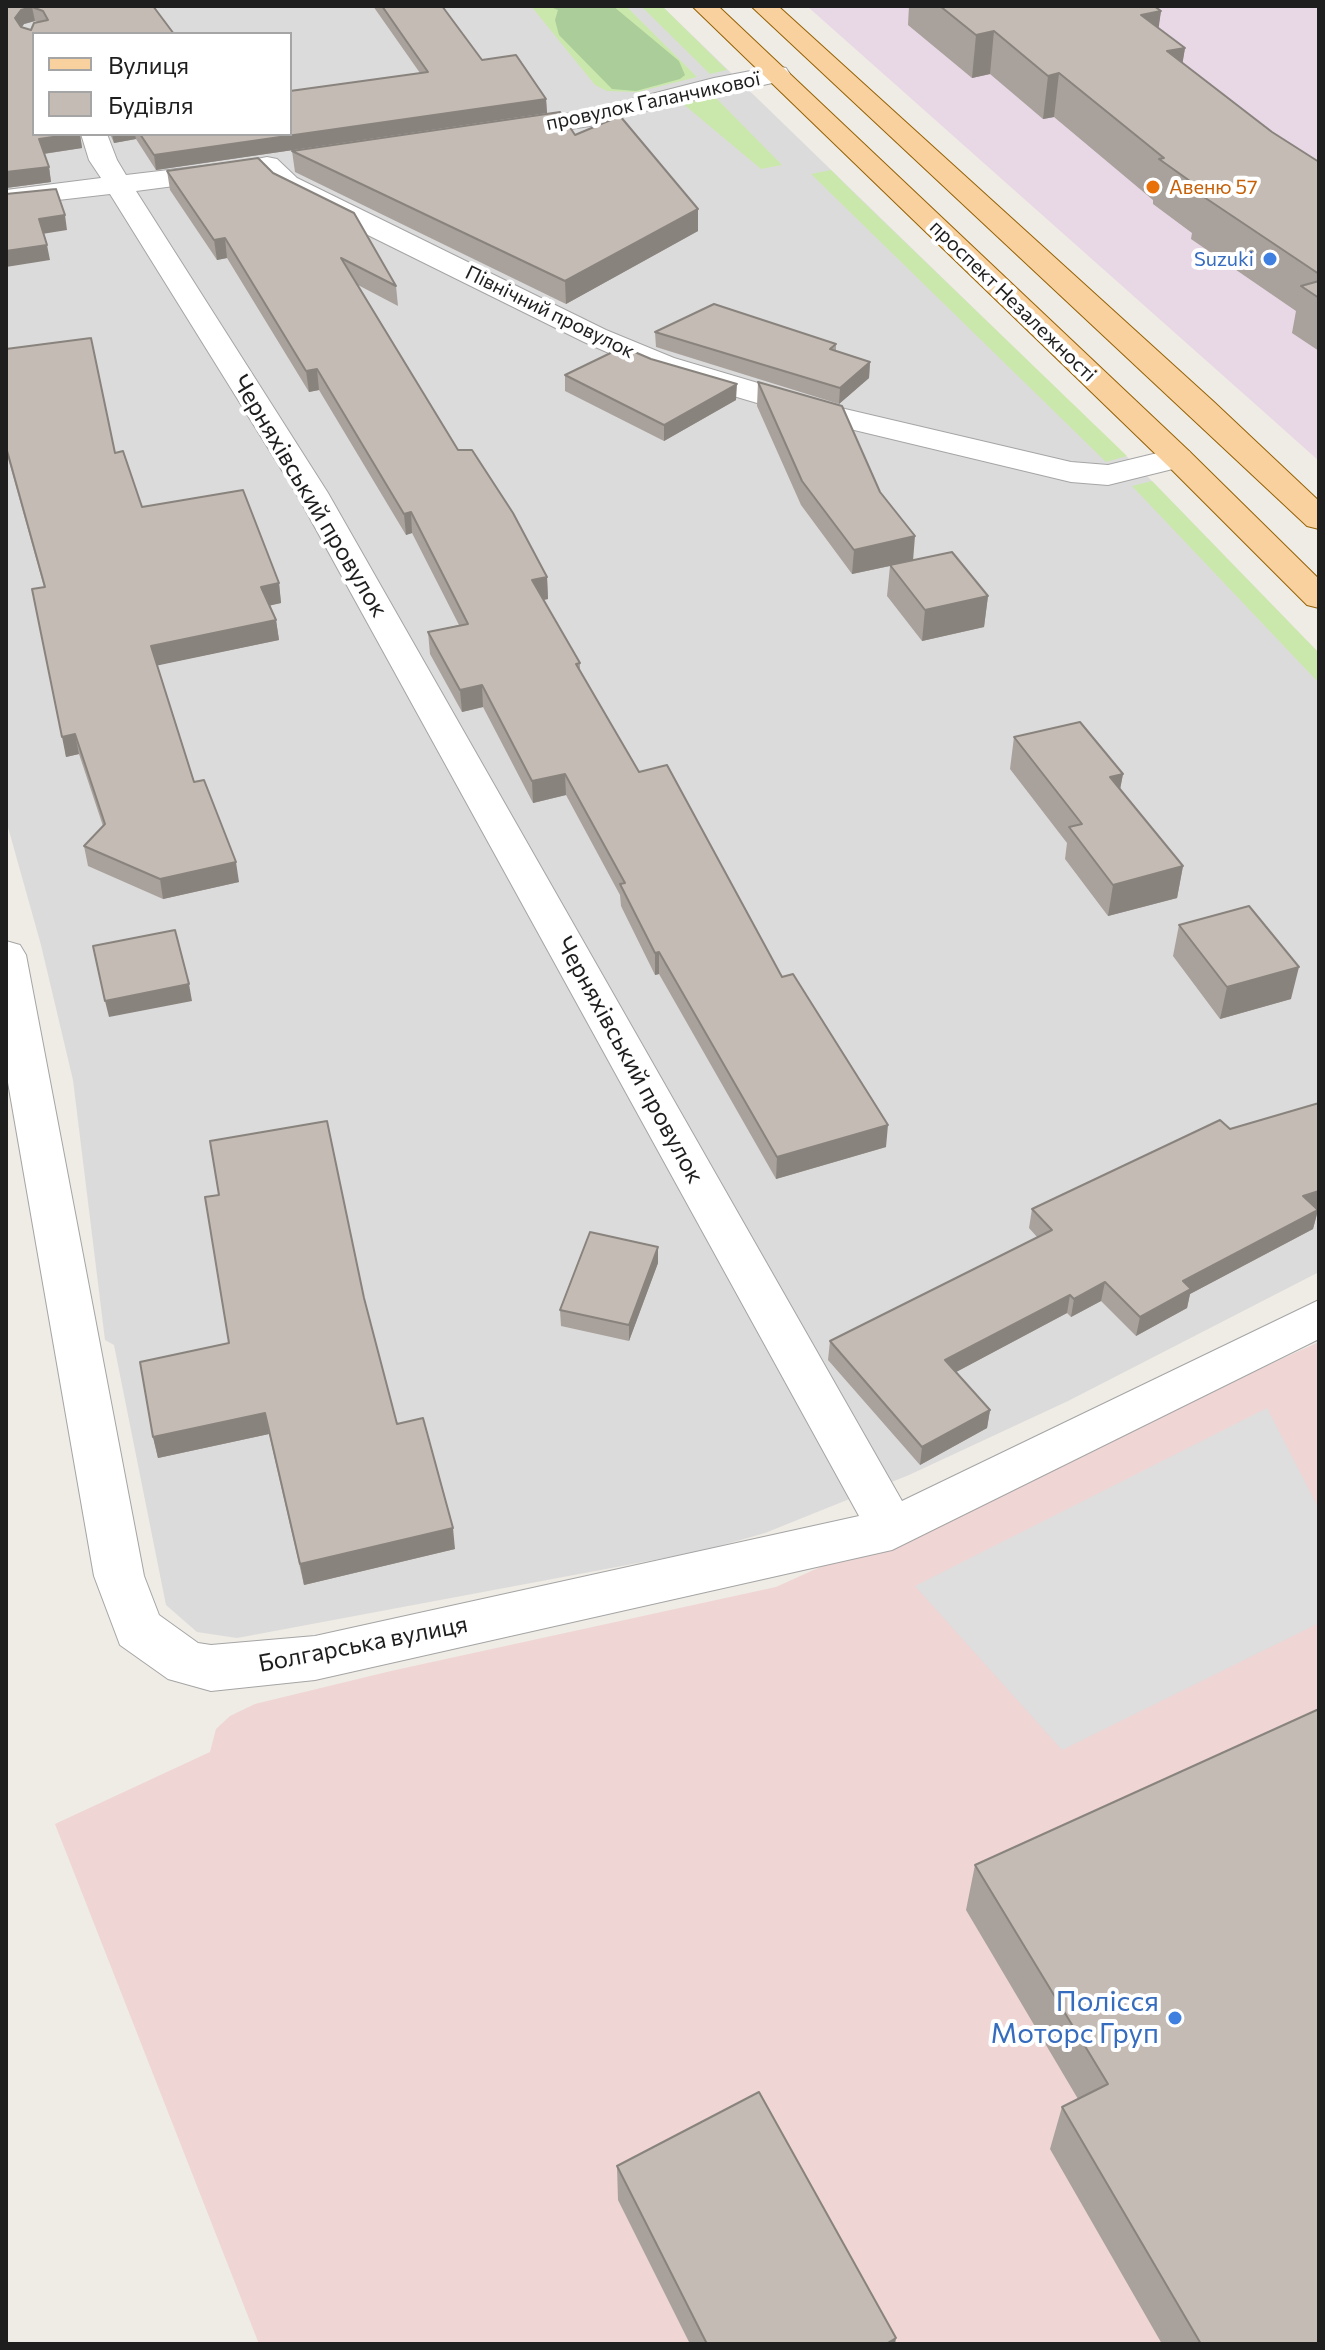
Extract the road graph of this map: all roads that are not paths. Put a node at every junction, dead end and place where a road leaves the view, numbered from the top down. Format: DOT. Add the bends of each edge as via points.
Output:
graph roads {
  1 [pos="704,6"];
  2 [pos="763,6"];
  3 [pos="777,74"];
  4 [pos="482,134"];
  5 [pos="95,136"];
  6 [pos="297,161"];
  7 [pos="267,165"];
  8 [pos="119,185"];
  9 [pos="6,198"];
  10 [pos="1178,458"];
  11 [pos="1319,519"];
  12 [pos="1319,598"];
  13 [pos="6,955"];
  14 [pos="1319,1318"];
  15 [pos="892,1529"];
  1 -- 3 [label="main road, проспект Незалежності"];
  2 -- 11 [label="main road, проспект Незалежності"];
  3 -- 4 [label="street, провулок Галанчикової" via="590,118"];
  3 -- 10 [label="main road, проспект Незалежності"];
  5 -- 8 [label="street, Черняхівський провулок"];
  6 -- 7 [label="street"];
  7 -- 8 [label="street"];
  7 -- 10 [label="street, Північний провулок" via="287,184 663,365 836,416 1071,472 1108,475"];
  8 -- 9 [label="street"];
  8 -- 15 [label="street, Черняхівський провулок" via="312,493"];
  10 -- 12 [label="main road, проспект Незалежності"];
  13 -- 15 [label="street, Болгарська вулиця" via="119,1576 138,1629 163,1650 186,1663 211,1668 315,1658"];
  14 -- 15 [label="street"];
}
